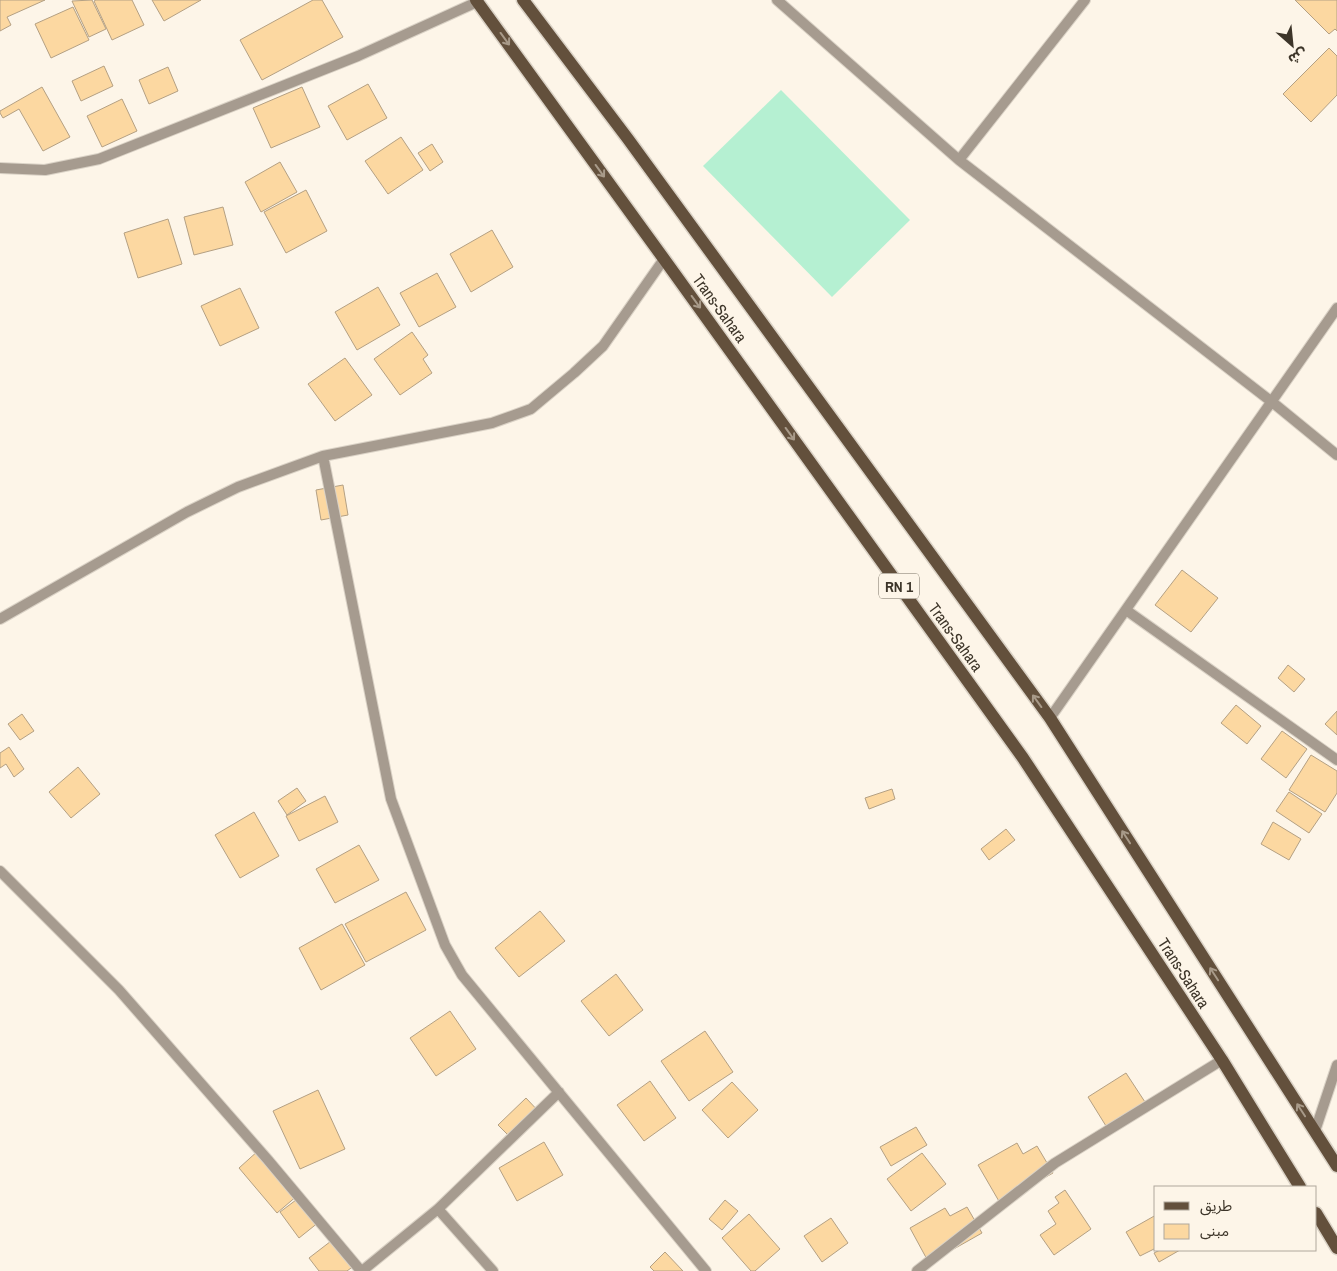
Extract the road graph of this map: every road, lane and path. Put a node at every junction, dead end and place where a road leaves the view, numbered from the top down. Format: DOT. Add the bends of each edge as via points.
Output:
graph roads {
  1 [pos="523,0"];
  2 [pos="777,0"];
  3 [pos="1086,0"];
  4 [pos="477,1"];
  5 [pos="959,160"];
  6 [pos="0,168"];
  7 [pos="664,259"];
  8 [pos="1337,308"];
  9 [pos="1272,402"];
  10 [pos="1337,455"];
  11 [pos="323,456"];
  12 [pos="1126,610"];
  13 [pos="0,619"];
  14 [pos="1050,718"];
  15 [pos="1337,760"];
  16 [pos="0,871"];
  17 [pos="1222,1060"];
  18 [pos="1337,1065"];
  19 [pos="558,1092"];
  20 [pos="1315,1131"];
  21 [pos="1337,1166"];
  22 [pos="1299,1186"];
  23 [pos="438,1209"];
  24 [pos="1317,1215"];
  25 [pos="1337,1248"];
  26 [pos="362,1271"];
  27 [pos="493,1271"];
  28 [pos="706,1271"];
  29 [pos="917,1271"];
  14 -- 1 [label="main road, Trans-Sahara / RN 1, one-way"];
  2 -- 5 [label="street"];
  3 -- 5 [label="street"];
  4 -- 6 [label="street" via="358,56 99,159 45,170"];
  4 -- 7 [label="main road, Trans-Sahara / RN 1, one-way"];
  5 -- 9 [label="street"];
  7 -- 11 [label="street" via="603,346 530,410 492,423"];
  7 -- 17 [label="main road, Trans-Sahara / RN 1, one-way" via="1023,758"];
  8 -- 9 [label="street"];
  9 -- 10 [label="street"];
  9 -- 12 [label="street"];
  11 -- 13 [label="street" via="238,487 187,512"];
  11 -- 19 [label="street" via="391,799 445,945 462,975"];
  12 -- 14 [label="street"];
  12 -- 15 [label="street"];
  20 -- 14 [label="main road, Trans-Sahara / RN 1, one-way"];
  16 -- 26 [label="street" via="119,990"];
  17 -- 22 [label="main road, Trans-Sahara / RN 1"];
  17 -- 29 [label="street" via="1056,1163"];
  18 -- 20 [label="street"];
  19 -- 23 [label="street"];
  19 -- 28 [label="street"];
  20 -- 21 [label="main road, Trans-Sahara / RN 1"];
  23 -- 26 [label="street"];
  23 -- 27 [label="street"];
  24 -- 25 [label="main road"];
}
